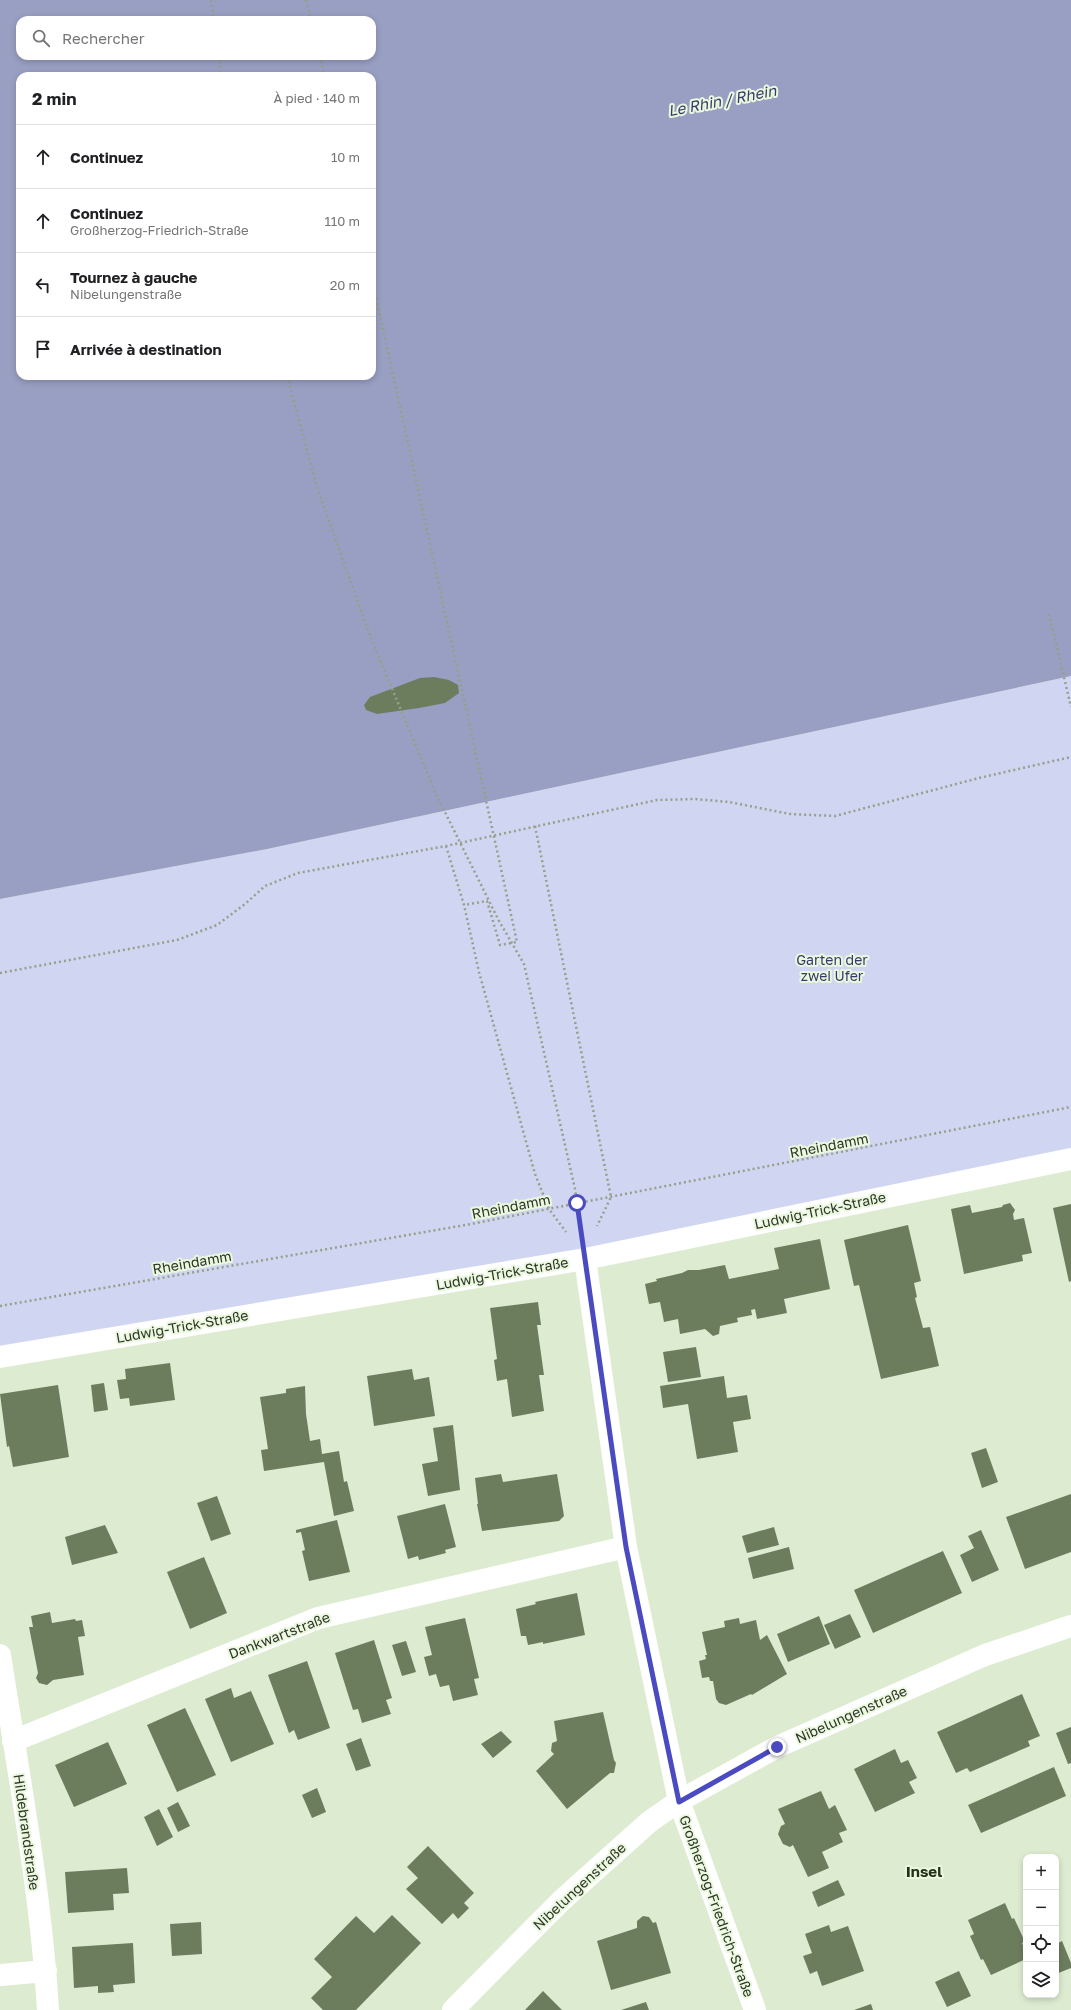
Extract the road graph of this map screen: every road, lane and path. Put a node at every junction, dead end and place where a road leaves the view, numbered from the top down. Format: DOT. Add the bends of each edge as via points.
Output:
graph roads {
  1 [pos="211,0"];
  2 [pos="306,0"];
  3 [pos="213,16"];
  4 [pos="310,16"];
  5 [pos="219,60"];
  6 [pos="321,60"];
  7 [pos="221,72"];
  8 [pos="323,72"];
  9 [pos="376,298"];
  10 [pos="288,380"];
  11 [pos="1050,614"];
  12 [pos="1071,707"];
  13 [pos="1071,757"];
  14 [pos="535,826"];
  15 [pos="446,846"];
  16 [pos="464,905"];
  17 [pos="0,973"];
  18 [pos="1071,1107"];
  19 [pos="1071,1159"];
  20 [pos="611,1198"];
  21 [pos="577,1203"];
  22 [pos="549,1209"];
  23 [pos="585,1259"];
  24 [pos="0,1306"];
  25 [pos="0,1357"];
  26 [pos="626,1547"];
  27 [pos="1071,1626"];
  28 [pos="0,1655"];
  29 [pos="13,1741"];
  30 [pos="679,1802"];
  31 [pos="46,1971"];
  32 [pos="0,1975"];
  33 [pos="48,2010"];
  34 [pos="453,2010"];
  35 [pos="755,2010"];
  1 -- 3 [label="path"];
  2 -- 4 [label="path"];
  5 -- 7 [label="path"];
  6 -- 8 [label="path"];
  9 -- 16 [label="path" via="517,942 500,945 487,901"];
  10 -- 21 [label="path" via="317,487 369,633 434,792 499,921 524,964"];
  11 -- 12 [label="path"];
  13 -- 14 [label="path" via="835,816 790,814 729,802 665,800"];
  14 -- 15 [label="path"];
  14 -- 20 [label="path"];
  15 -- 16 [label="path"];
  15 -- 17 [label="path" via="298,872 265,886 217,925 177,940"];
  16 -- 22 [label="path" via="479,972 535,1174"];
  18 -- 20 [label="path, Rheindamm"];
  19 -- 23 [label="street, Ludwig-Trick-Straße"];
  20 -- 21 [label="path, Rheindamm"];
  21 -- 22 [label="path, Rheindamm"];
  21 -- 23 [label="path"];
  22 -- 24 [label="path, Rheindamm"];
  23 -- 25 [label="street, Ludwig-Trick-Straße"];
  23 -- 26 [label="street, Großherzog-Friedrich-Straße"];
  26 -- 29 [label="street, Dankwartstraße" via="318,1618"];
  26 -- 30 [label="street, Großherzog-Friedrich-Straße"];
  27 -- 30 [label="street, Nibelungenstraße" via="985,1655 777,1747"];
  28 -- 29 [label="street, Hildebrandstraße"];
  29 -- 31 [label="street, Hildebrandstraße"];
  30 -- 34 [label="street, Nibelungenstraße" via="649,1822 561,1901"];
  30 -- 35 [label="street, Großherzog-Friedrich-Straße"];
  31 -- 32 [label="street"];
  31 -- 33 [label="street, Hildebrandstraße"];
}
